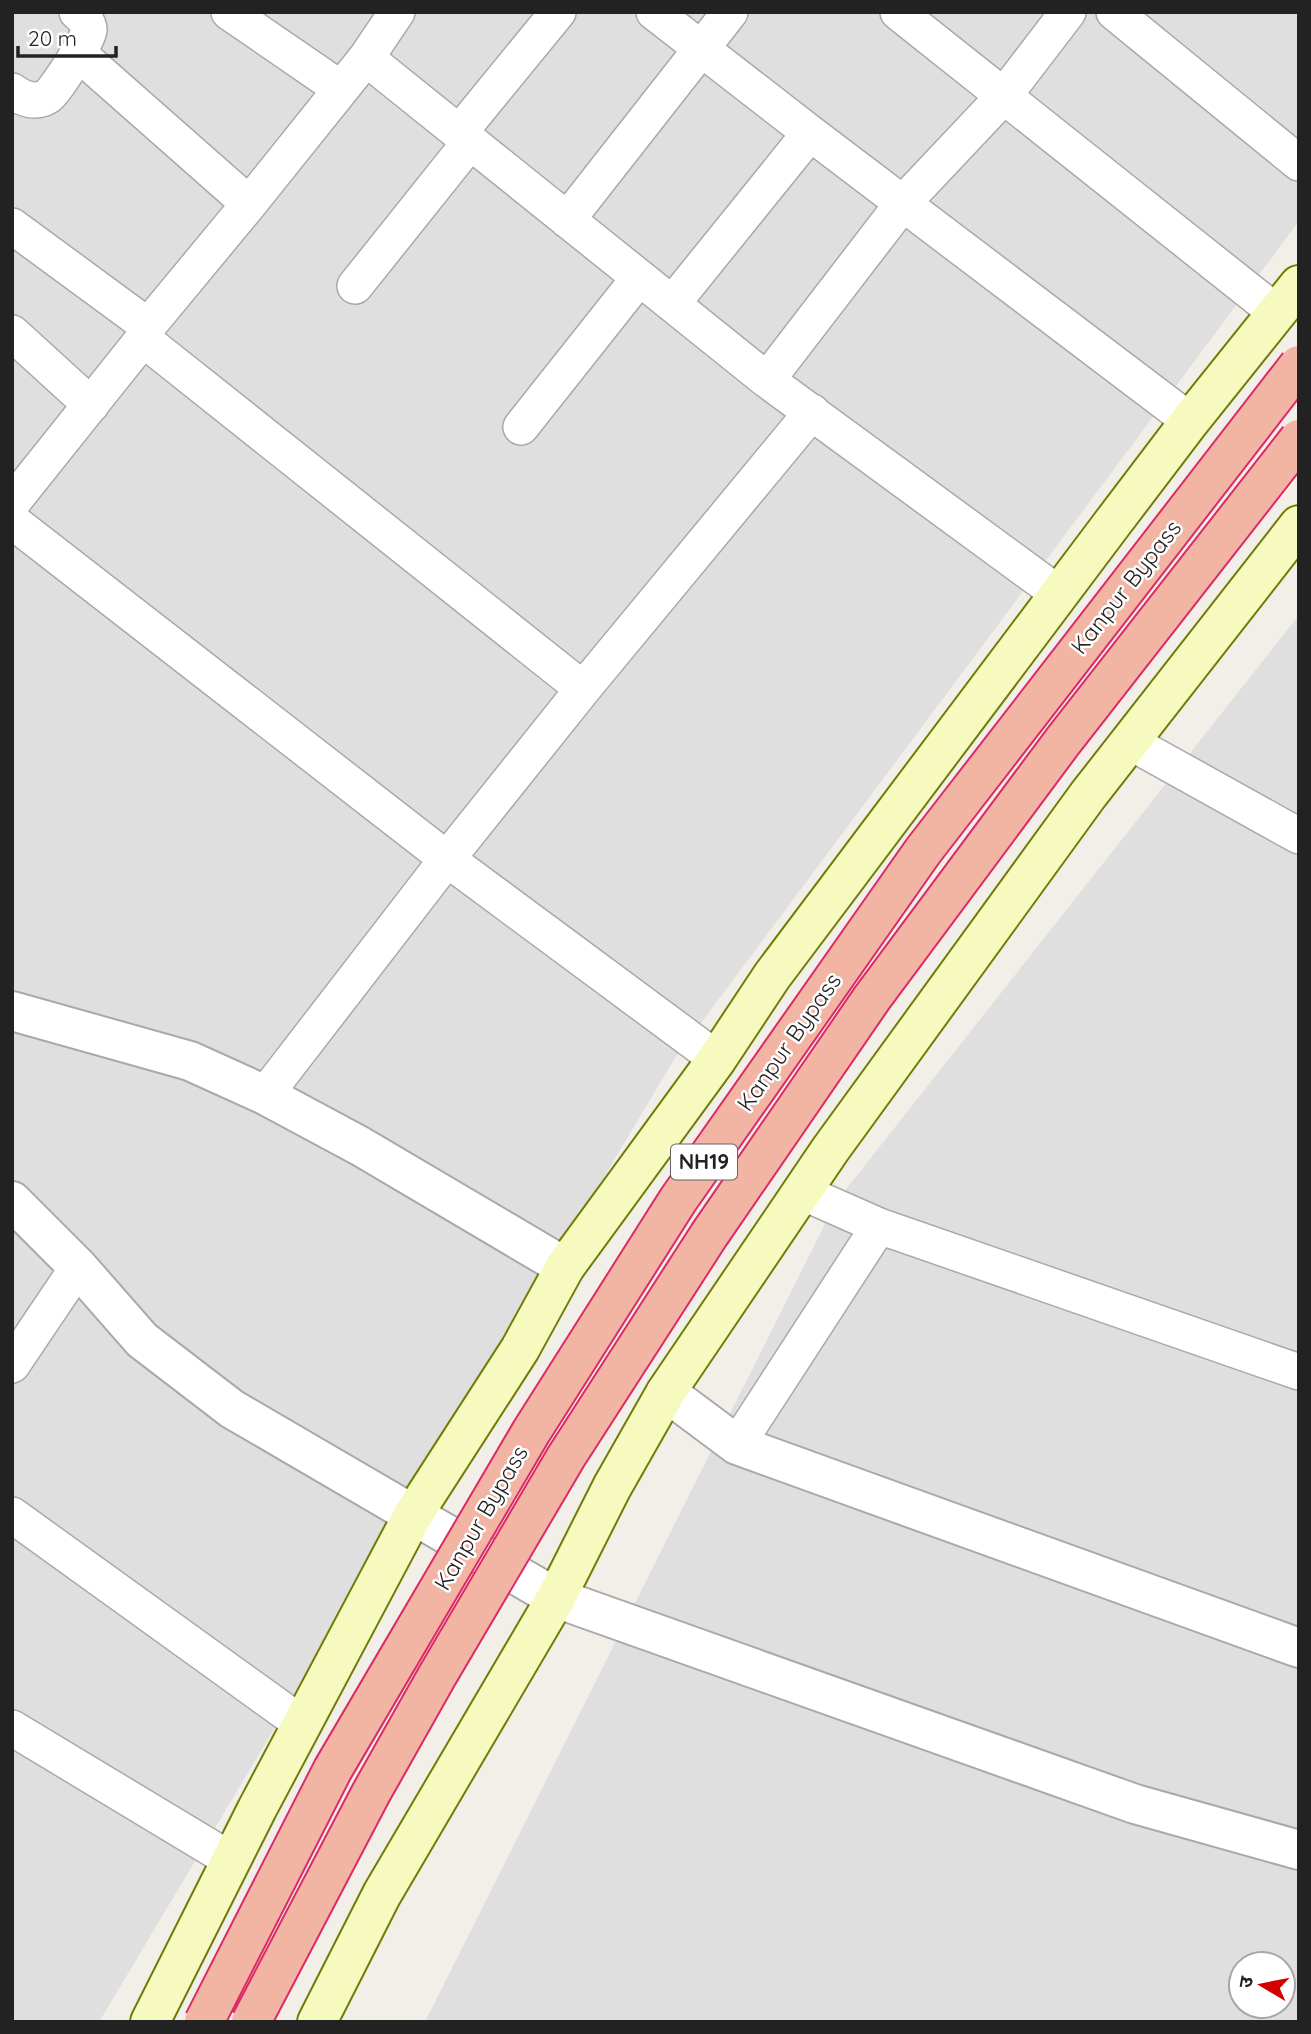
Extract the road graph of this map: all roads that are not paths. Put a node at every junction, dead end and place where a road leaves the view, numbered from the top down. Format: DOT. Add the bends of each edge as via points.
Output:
graph roads {
  1 [pos="77,12"];
  2 [pos="229,12"];
  3 [pos="397,12"];
  4 [pos="558,12"];
  5 [pos="654,12"];
  6 [pos="730,12"];
  7 [pos="898,12"];
  8 [pos="1068,12"];
  9 [pos="1114,12"];
  10 [pos="702,49"];
  11 [pos="79,54"];
  12 [pos="366,58"];
  13 [pos="341,89"];
  14 [pos="12,91"];
  15 [pos="1003,97"];
  16 [pos="810,133"];
  17 [pos="464,138"];
  18 [pos="1299,163"];
  19 [pos="903,203"];
  20 [pos="249,204"];
  21 [pos="567,220"];
  22 [pos="12,226"];
  23 [pos="639,278"];
  24 [pos="355,286"];
  25 [pos="1288,299"];
  26 [pos="672,304"];
  27 [pos="145,332"];
  28 [pos="12,333"];
  29 [pos="1299,365"];
  30 [pos="767,380"];
  31 [pos="91,405"];
  32 [pos="812,412"];
  33 [pos="1190,421"];
  34 [pos="521,427"];
  35 [pos="1299,439"];
  36 [pos="12,503"];
  37 [pos="12,520"];
  38 [pos="1299,525"];
  39 [pos="1059,594"];
  40 [pos="583,689"];
  41 [pos="1130,742"];
  42 [pos="1299,836"];
  43 [pos="447,859"];
  44 [pos="12,1011"];
  45 [pos="717,1059"];
  46 [pos="265,1095"];
  47 [pos="802,1192"];
  48 [pos="12,1201"];
  49 [pos="879,1226"];
  50 [pos="78,1267"];
  51 [pos="565,1267"];
  52 [pos="12,1365"];
  53 [pos="1299,1372"];
  54 [pos="666,1392"];
  55 [pos="737,1445"];
  56 [pos="12,1515"];
  57 [pos="413,1515"];
  58 [pos="556,1598"];
  59 [pos="1299,1648"];
  60 [pos="302,1724"];
  61 [pos="12,1728"];
  62 [pos="1299,1850"];
  63 [pos="231,1860"];
  64 [pos="150,2022"];
  65 [pos="204,2022"];
  66 [pos="251,2022"];
  67 [pos="317,2022"];
  1 -- 11 [label="street" via="89,31"];
  2 -- 13 [label="street"];
  3 -- 12 [label="street"];
  4 -- 17 [label="street"];
  5 -- 10 [label="street"];
  6 -- 10 [label="street"];
  7 -- 15 [label="street"];
  8 -- 15 [label="street"];
  9 -- 18 [label="street"];
  10 -- 16 [label="street"];
  10 -- 21 [label="street"];
  11 -- 14 [label="street" via="48,96 34,100"];
  11 -- 20 [label="street"];
  12 -- 13 [label="street"];
  12 -- 17 [label="street"];
  13 -- 20 [label="street"];
  15 -- 19 [label="street"];
  15 -- 25 [label="street"];
  16 -- 19 [label="street"];
  16 -- 26 [label="street"];
  17 -- 21 [label="street"];
  17 -- 24 [label="street"];
  19 -- 30 [label="street"];
  19 -- 33 [label="street"];
  20 -- 27 [label="street"];
  21 -- 23 [label="street"];
  22 -- 27 [label="street"];
  23 -- 26 [label="street"];
  23 -- 34 [label="street"];
  25 -- 33 [label="main road"];
  26 -- 30 [label="street"];
  27 -- 31 [label="street"];
  27 -- 40 [label="street"];
  28 -- 31 [label="street"];
  29 -- 65 [label="highway, Kanpur Bypass / NH19, bridge" via="923,851 678,1200 531,1432 333,1769"];
  30 -- 32 [label="street"];
  31 -- 36 [label="street"];
  32 -- 39 [label="street"];
  32 -- 40 [label="street"];
  33 -- 39 [label="main road"];
  35 -- 66 [label="highway, Kanpur Bypass / NH19, bridge" via="1063,741 880,986 709,1234 566,1457 437,1676"];
  37 -- 43 [label="street"];
  38 -- 41 [label="main road"];
  39 -- 45 [label="main road" via="772,976"];
  40 -- 43 [label="street"];
  41 -- 42 [label="street"];
  41 -- 47 [label="main road"];
  43 -- 45 [label="street"];
  43 -- 46 [label="street"];
  44 -- 46 [label="street" via="190,1062"];
  45 -- 51 [label="main road"];
  46 -- 51 [label="street"];
  47 -- 49 [label="street"];
  47 -- 54 [label="main road"];
  48 -- 50 [label="street"];
  49 -- 53 [label="street"];
  49 -- 55 [label="street"];
  50 -- 52 [label="street"];
  50 -- 57 [label="street" via="142,1339 232,1409"];
  51 -- 57 [label="main road" via="520,1349"];
  54 -- 55 [label="street"];
  54 -- 58 [label="main road"];
  55 -- 59 [label="street"];
  56 -- 60 [label="street"];
  57 -- 58 [label="street"];
  57 -- 60 [label="main road"];
  58 -- 62 [label="street" via="1135,1804"];
  58 -- 67 [label="main road" via="382,1894"];
  60 -- 63 [label="main road"];
  61 -- 63 [label="street"];
  63 -- 64 [label="main road"];
}
